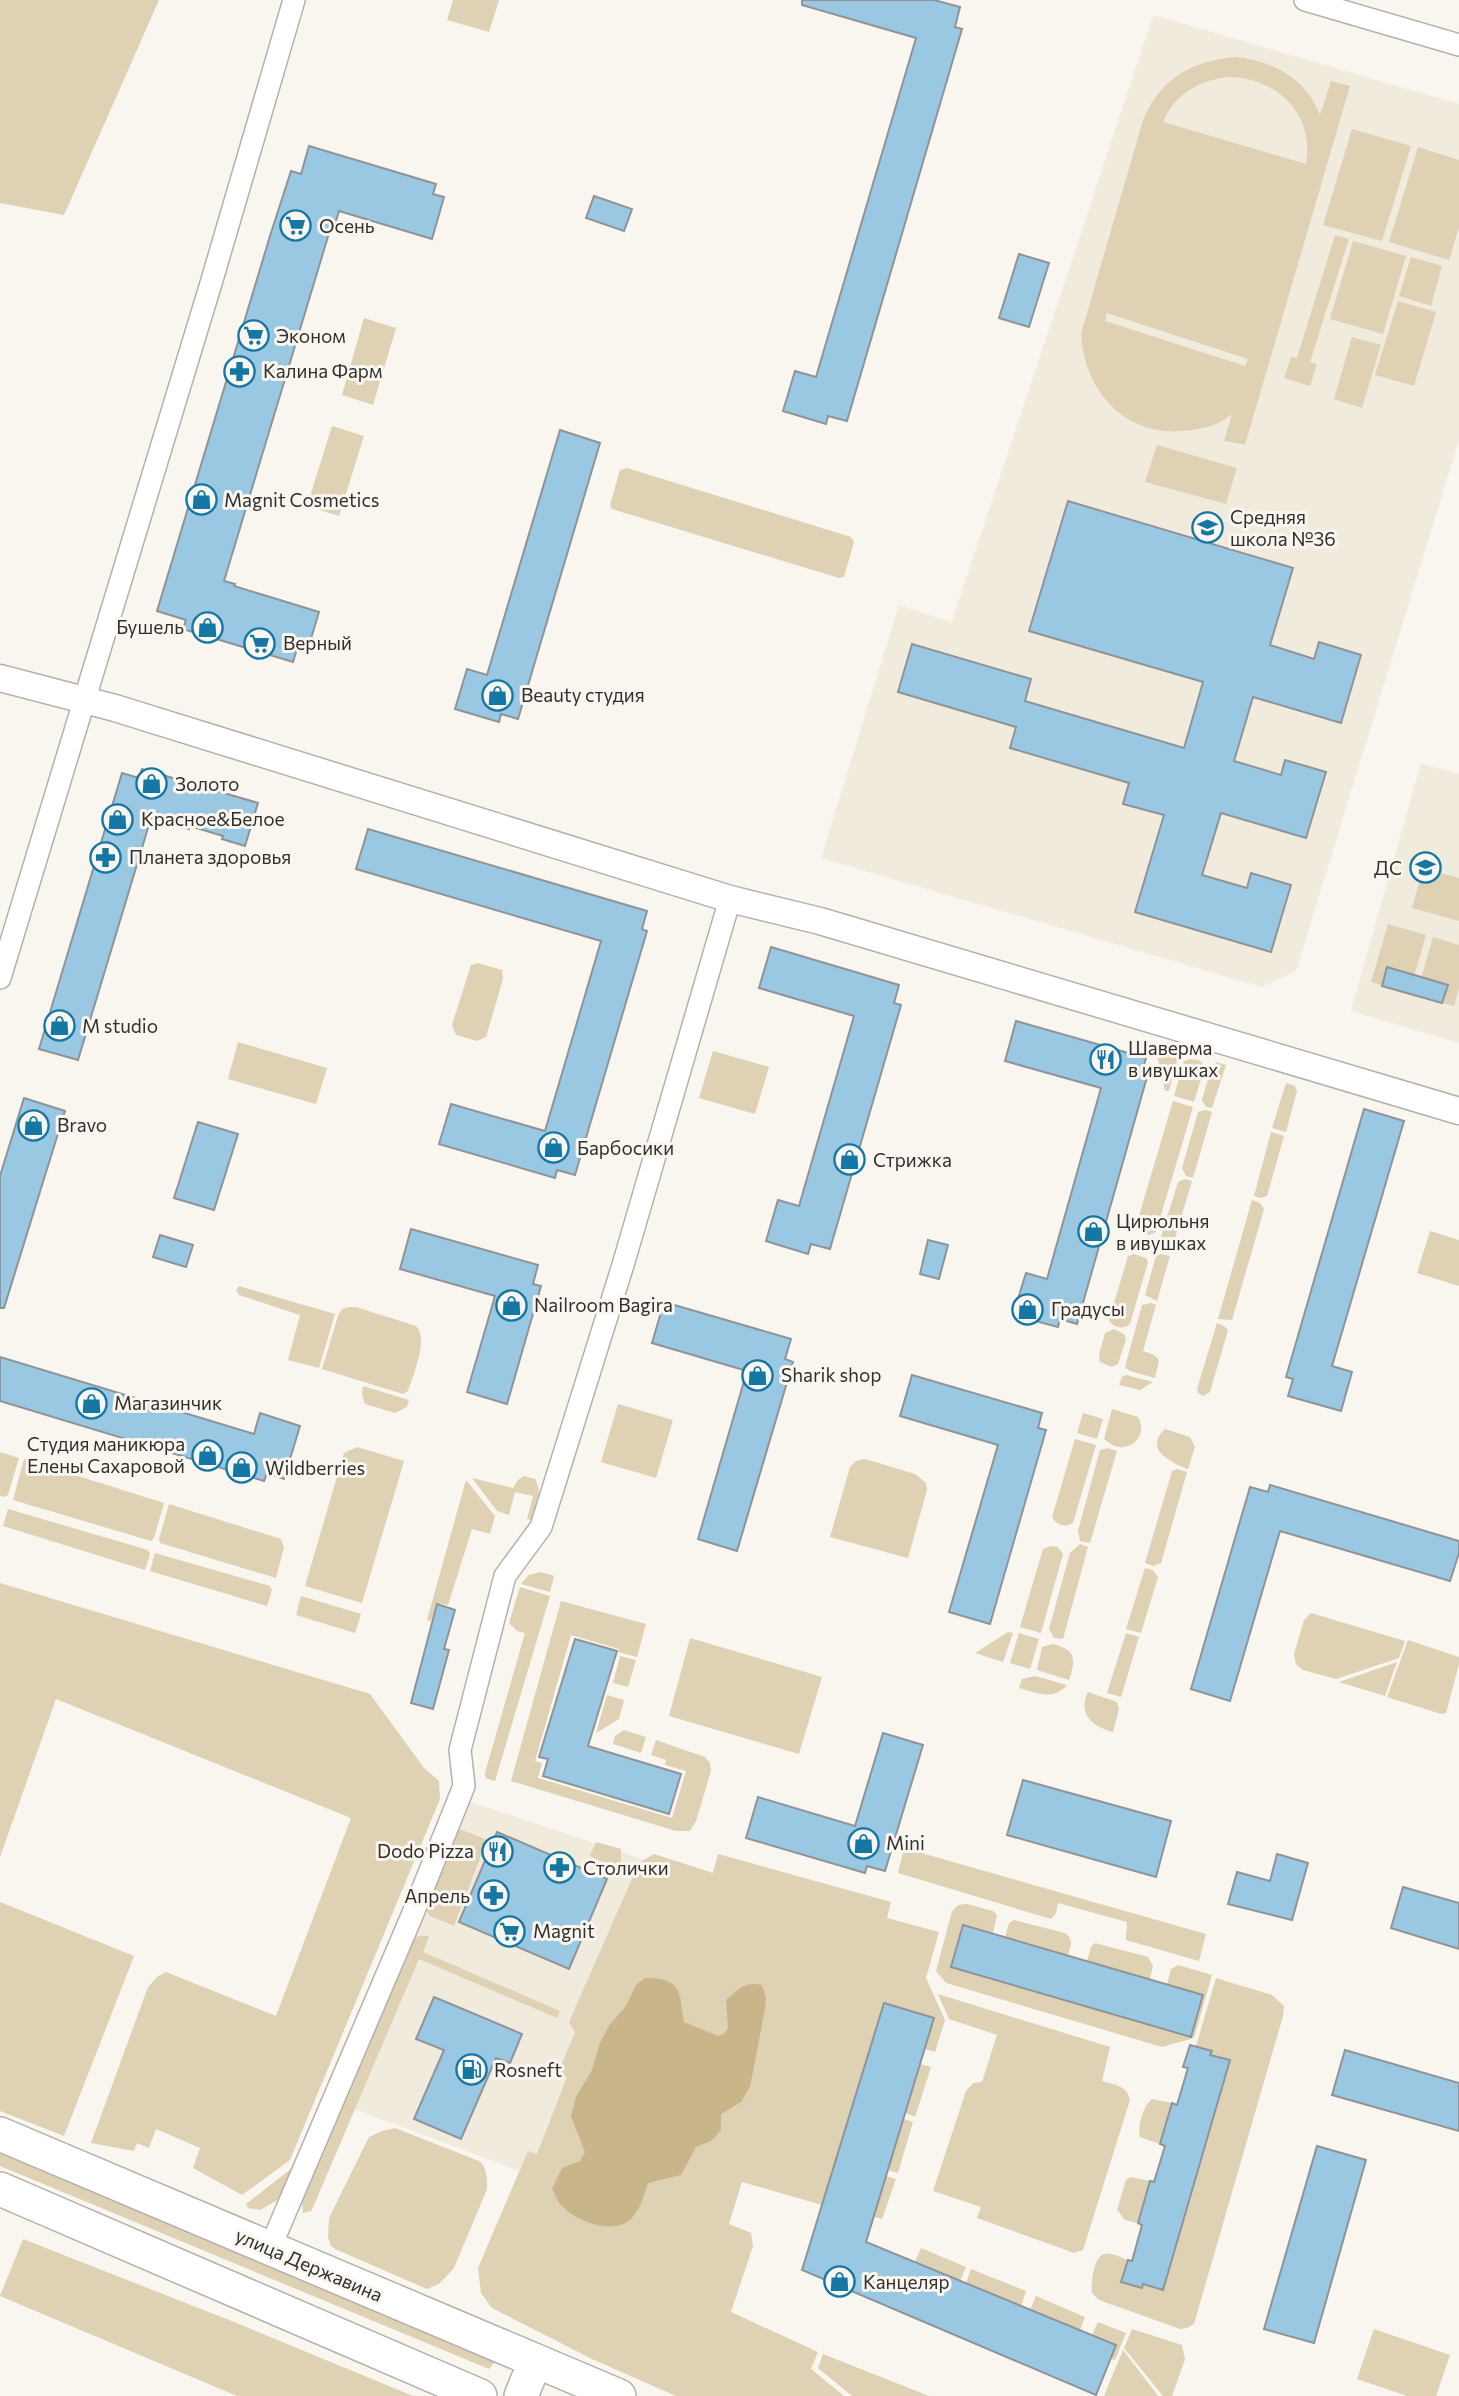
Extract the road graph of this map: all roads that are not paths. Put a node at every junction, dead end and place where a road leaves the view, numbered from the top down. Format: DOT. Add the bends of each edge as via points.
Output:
graph roads {
  1 [pos="294,0"];
  2 [pos="1306,0"];
  3 [pos="1459,45"];
  4 [pos="0,678"];
  5 [pos="83,701"];
  6 [pos="730,899"];
  7 [pos="0,978"];
  8 [pos="1459,1111"];
  9 [pos="0,2134"];
  10 [pos="0,2189"];
  11 [pos="270,2248"];
  12 [pos="535,2362"];
  13 [pos="480,2396"];
  14 [pos="521,2396"];
  15 [pos="619,2396"];
  1 -- 5 [label="street"];
  2 -- 3 [label="street"];
  4 -- 5 [label="street"];
  5 -- 6 [label="street"];
  5 -- 7 [label="street"];
  6 -- 8 [label="street" via="820,921"];
  6 -- 11 [label="street" via="541,1527 505,1576 460,1749 464,1786"];
  9 -- 11 [label="main road, улица Державина"];
  10 -- 13 [label="main road"];
  11 -- 12 [label="main road, улица Державина"];
  12 -- 14 [label="main road"];
  12 -- 15 [label="main road, улица Державина"];
}
